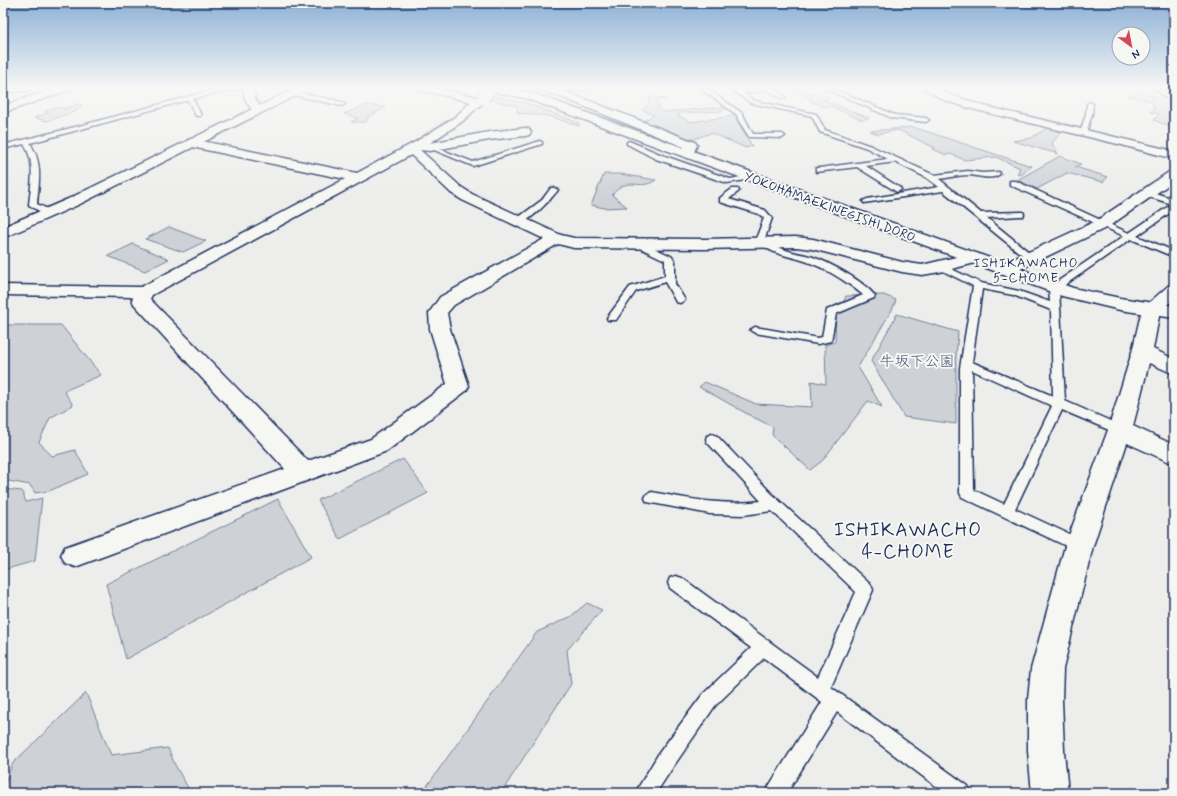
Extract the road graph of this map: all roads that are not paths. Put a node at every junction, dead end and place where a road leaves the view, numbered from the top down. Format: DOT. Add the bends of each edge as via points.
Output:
graph roads {
  1 [pos="89,125"];
  2 [pos="227,125"];
  3 [pos="450,125"];
  4 [pos="611,125"];
  5 [pos="640,125"];
  6 [pos="744,125"];
  7 [pos="820,125"];
  8 [pos="1049,125"];
  9 [pos="1086,125"];
  10 [pos="525,132"];
  11 [pos="1084,133"];
  12 [pos="782,136"];
  13 [pos="26,142"];
  14 [pos="192,143"];
  15 [pos="540,143"];
  16 [pos="629,143"];
  17 [pos="3,147"];
  18 [pos="420,147"];
  19 [pos="687,153"];
  20 [pos="1174,155"];
  21 [pos="896,160"];
  22 [pos="859,165"];
  23 [pos="819,170"];
  24 [pos="996,174"];
  25 [pos="1174,175"];
  26 [pos="751,177"];
  27 [pos="357,178"];
  28 [pos="932,178"];
  29 [pos="1013,183"];
  30 [pos="946,188"];
  31 [pos="554,190"];
  32 [pos="897,190"];
  33 [pos="735,191"];
  34 [pos="1146,193"];
  35 [pos="867,201"];
  36 [pos="1174,202"];
  37 [pos="1174,206"];
  38 [pos="49,212"];
  39 [pos="1020,214"];
  40 [pos="979,216"];
  41 [pos="518,222"];
  42 [pos="1102,224"];
  43 [pos="3,233"];
  44 [pos="1130,236"];
  45 [pos="556,239"];
  46 [pos="639,244"];
  47 [pos="762,244"];
  48 [pos="1174,254"];
  49 [pos="1030,257"];
  50 [pos="973,258"];
  51 [pos="940,267"];
  52 [pos="1004,270"];
  53 [pos="670,278"];
  54 [pos="978,285"];
  55 [pos="1054,288"];
  56 [pos="3,290"];
  57 [pos="1174,290"];
  58 [pos="144,292"];
  59 [pos="680,300"];
  60 [pos="1056,308"];
  61 [pos="1150,309"];
  62 [pos="1174,312"];
  63 [pos="612,318"];
  64 [pos="755,330"];
  65 [pos="1142,352"];
  66 [pos="967,364"];
  67 [pos="1174,367"];
  68 [pos="1059,404"];
  69 [pos="1120,430"];
  70 [pos="712,440"];
  71 [pos="1174,455"];
  72 [pos="302,472"];
  73 [pos="652,498"];
  74 [pos="774,505"];
  75 [pos="1007,512"];
  76 [pos="1079,546"];
  77 [pos="76,555"];
  78 [pos="676,583"];
  79 [pos="763,648"];
  80 [pos="827,695"];
  81 [pos="645,793"];
  82 [pos="776,793"];
  83 [pos="961,793"];
  84 [pos="1050,793"];
  1 -- 13 [label="lane"];
  2 -- 14 [label="street"];
  3 -- 18 [label="street"];
  4 -- 19 [label="street, YOKOHAMAEKINEGISHI DORO"];
  5 -- 19 [label="street" via="691,145"];
  6 -- 12 [label="lane" via="751,136"];
  7 -- 21 [label="lane" via="822,130 857,142"];
  8 -- 11 [label="street"];
  9 -- 11 [label="lane"];
  10 -- 18 [label="street"];
  11 -- 20 [label="street"];
  13 -- 17 [label="lane"];
  13 -- 38 [label="lane" via="33,153 36,172 33,205"];
  14 -- 27 [label="street"];
  14 -- 38 [label="street"];
  15 -- 18 [label="lane" via="473,164"];
  16 -- 26 [label="lane" via="659,157 730,181"];
  18 -- 27 [label="street"];
  18 -- 41 [label="street" via="456,190"];
  19 -- 26 [label="street, YOKOHAMAEKINEGISHI DORO"];
  21 -- 22 [label="lane"];
  21 -- 28 [label="lane"];
  22 -- 23 [label="lane"];
  22 -- 32 [label="lane"];
  24 -- 28 [label="lane" via="968,173"];
  25 -- 34 [label="street"];
  26 -- 50 [label="street, YOKOHAMAEKINEGISHI DORO"];
  27 -- 58 [label="street"];
  28 -- 30 [label="lane"];
  29 -- 42 [label="lane"];
  30 -- 35 [label="lane"];
  30 -- 40 [label="lane"];
  31 -- 41 [label="lane" via="545,202"];
  33 -- 47 [label="lane" via="723,200 762,212 768,218"];
  34 -- 36 [label="lane"];
  34 -- 42 [label="street"];
  37 -- 44 [label="lane"];
  38 -- 43 [label="street"];
  39 -- 40 [label="lane"];
  40 -- 49 [label="lane"];
  41 -- 45 [label="street"];
  42 -- 44 [label="lane"];
  42 -- 49 [label="street"];
  44 -- 48 [label="lane"];
  44 -- 55 [label="lane"];
  45 -- 46 [label="street" via="574,243"];
  45 -- 72 [label="street" via="447,301 438,313 440,329 458,386 379,445"];
  46 -- 47 [label="street"];
  46 -- 53 [label="lane" via="668,258"];
  47 -- 51 [label="street" via="813,244 902,267 922,270"];
  47 -- 64 [label="lane" via="830,268 870,296 831,312 827,339 818,341"];
  49 -- 52 [label="street"];
  50 -- 51 [label="street"];
  50 -- 52 [label="street, YOKOHAMAEKINEGISHI DORO"];
  51 -- 54 [label="lane"];
  52 -- 55 [label="street, YOKOHAMAEKINEGISHI DORO"];
  53 -- 59 [label="lane" via="670,284"];
  53 -- 63 [label="lane" via="633,289"];
  54 -- 60 [label="lane" via="1016,294"];
  54 -- 66 [label="lane"];
  55 -- 60 [label="lane"];
  55 -- 61 [label="street, YOKOHAMAEKINEGISHI DORO" via="1101,301"];
  56 -- 58 [label="street"];
  57 -- 61 [label="street"];
  58 -- 72 [label="street" via="141,300"];
  60 -- 68 [label="lane"];
  61 -- 62 [label="street, YOKOHAMAEKINEGISHI DORO"];
  61 -- 65 [label="street"];
  65 -- 67 [label="street"];
  65 -- 69 [label="street"];
  66 -- 68 [label="lane"];
  66 -- 75 [label="lane" via="967,493"];
  68 -- 69 [label="lane"];
  68 -- 75 [label="lane"];
  69 -- 71 [label="street"];
  69 -- 76 [label="street"];
  70 -- 74 [label="lane"];
  72 -- 77 [label="street"];
  73 -- 74 [label="lane" via="710,508 743,509"];
  74 -- 80 [label="lane" via="865,590"];
  75 -- 76 [label="lane"];
  76 -- 84 [label="street" via="1047,670 1046,750"];
  78 -- 79 [label="lane"];
  79 -- 80 [label="lane"];
  79 -- 81 [label="lane" via="709,700"];
  80 -- 82 [label="lane"];
  80 -- 83 [label="lane"];
}
